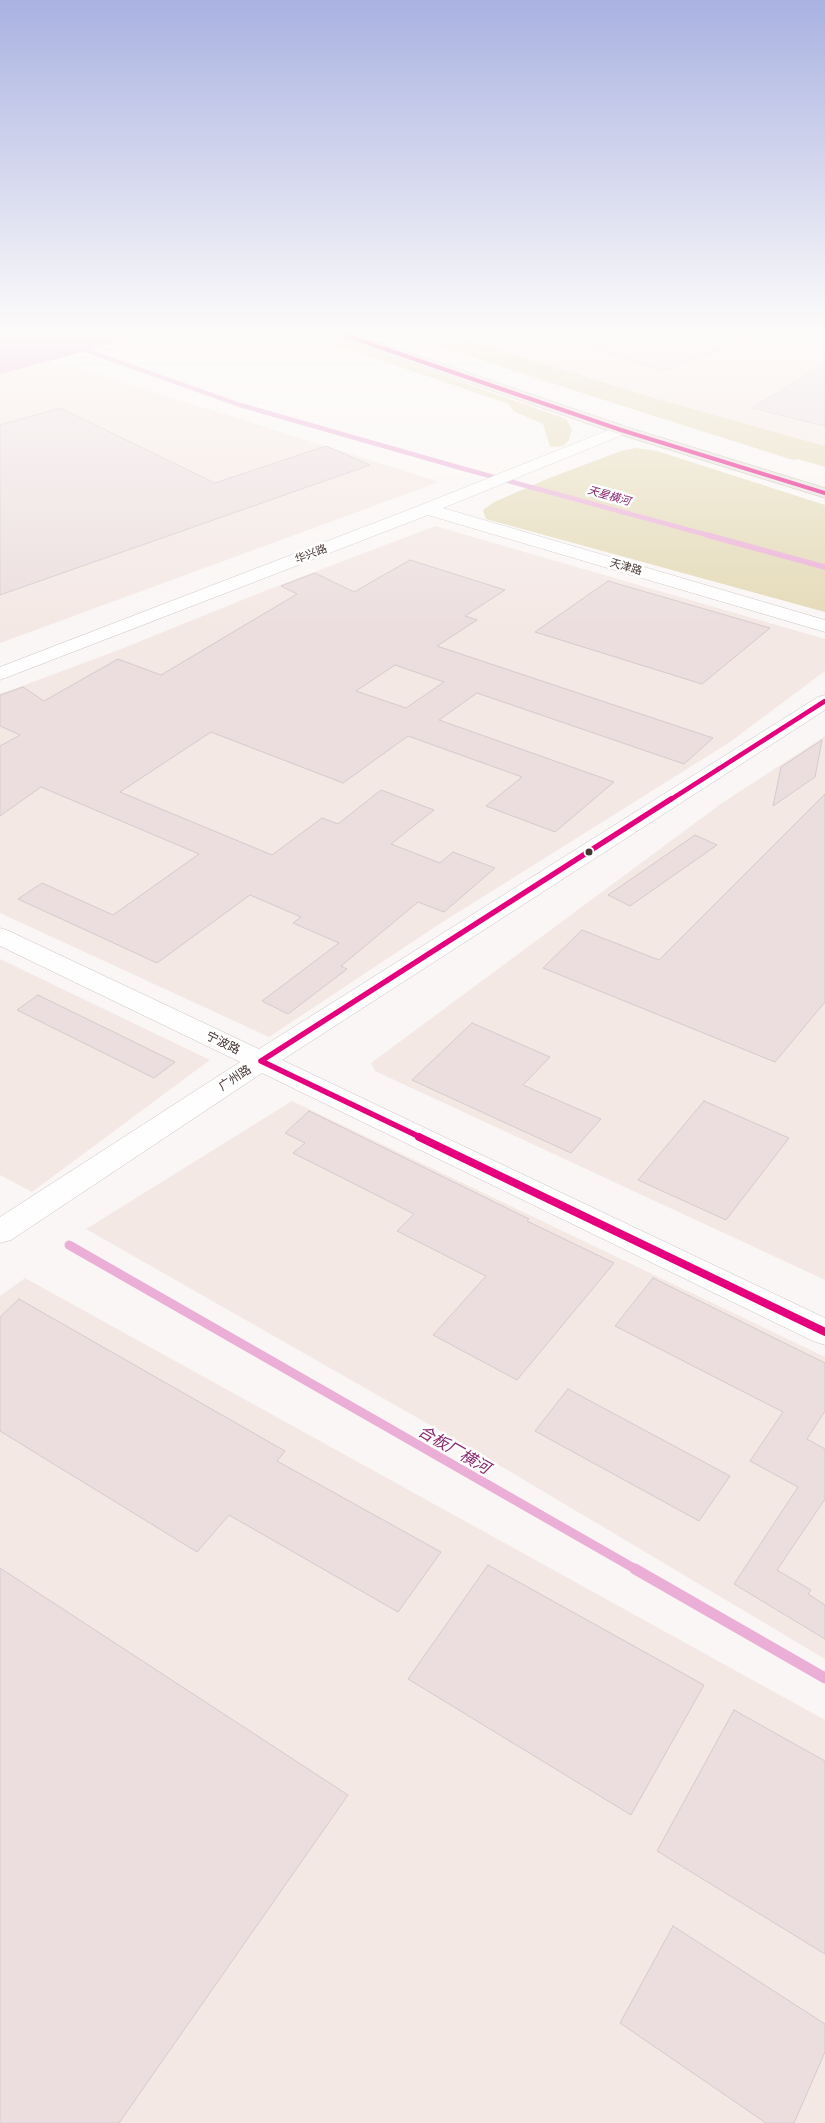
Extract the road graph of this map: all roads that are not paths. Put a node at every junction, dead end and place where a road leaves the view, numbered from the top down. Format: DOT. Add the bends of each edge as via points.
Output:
graph roads {
  1 [pos="615,428"];
  2 [pos="659,428"];
  3 [pos="621,430"];
  4 [pos="825,478"];
  5 [pos="825,493"];
  6 [pos="427,509"];
  7 [pos="825,626"];
  8 [pos="0,674"];
  9 [pos="825,702"];
  10 [pos="0,936"];
  11 [pos="261,1061"];
  12 [pos="0,1232"];
  13 [pos="825,1332"];
  1 -- 3 [label="main road"];
  2 -- 4 [label="main road"];
  3 -- 5 [label="main road"];
  3 -- 6 [label="street, 华兴路"];
  6 -- 7 [label="street, 天津路"];
  6 -- 8 [label="street, 华兴路"];
  9 -- 11 [label="street, 广州路"];
  10 -- 11 [label="street, 宁波路"];
  11 -- 12 [label="street, 广州路"];
  11 -- 13 [label="street, 宁波路"];
}
